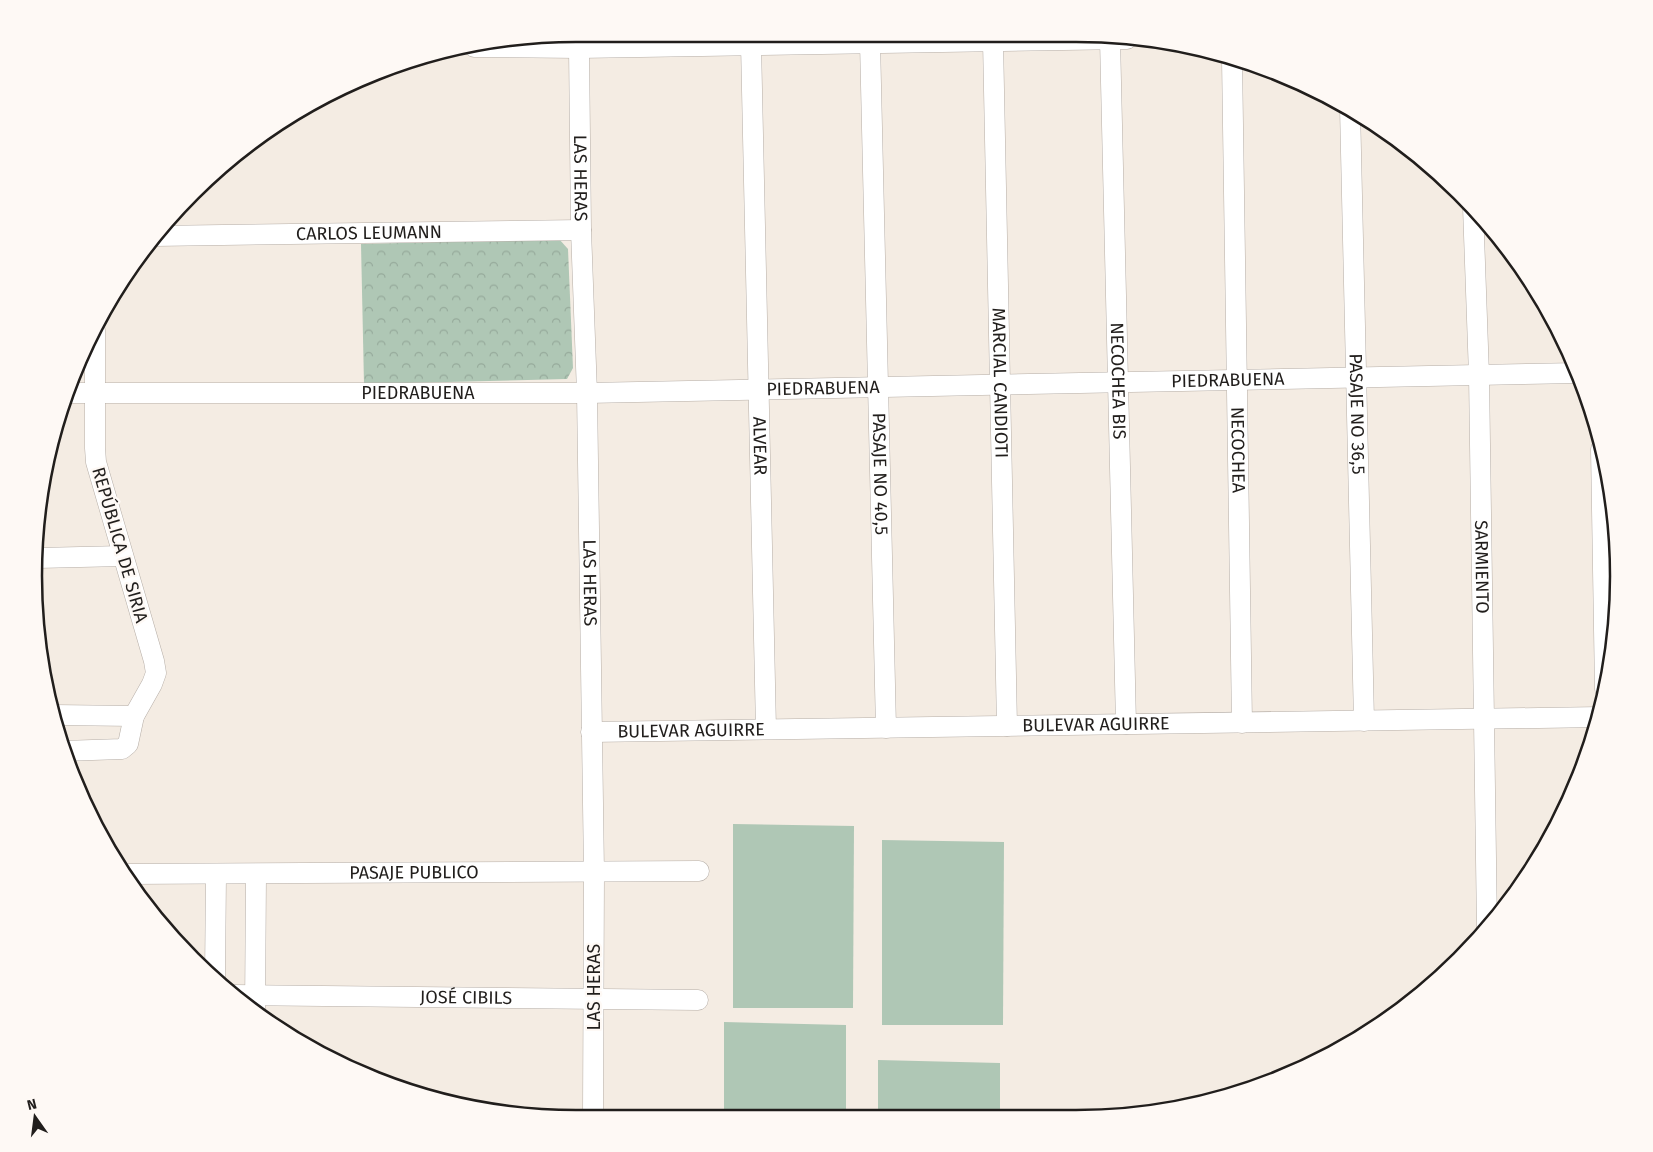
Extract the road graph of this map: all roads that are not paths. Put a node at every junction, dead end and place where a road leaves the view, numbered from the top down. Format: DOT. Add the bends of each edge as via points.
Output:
graph roads {
  1 [pos="595,42"];
  2 [pos="676,42"];
  3 [pos="870,42"];
  4 [pos="993,42"];
  5 [pos="751,44"];
  6 [pos="1119,45"];
  7 [pos="504,47"];
  8 [pos="579,48"];
  9 [pos="1232,66"];
  10 [pos="1350,118"];
  11 [pos="1473,219"];
  12 [pos="582,230"];
  13 [pos="165,236"];
  14 [pos="95,346"];
  15 [pos="1570,373"];
  16 [pos="1479,375"];
  17 [pos="1356,378"];
  18 [pos="1237,380"];
  19 [pos="1118,383"];
  20 [pos="1000,385"];
  21 [pos="878,387"];
  22 [pos="759,390"];
  23 [pos="95,392"];
  24 [pos="75,393"];
  25 [pos="587,394"];
  26 [pos="1602,486"];
  27 [pos="123,556"];
  28 [pos="43,558"];
  29 [pos="1605,654"];
  30 [pos="61,715"];
  31 [pos="134,716"];
  32 [pos="1591,717"];
  33 [pos="1484,719"];
  34 [pos="1364,721"];
  35 [pos="1242,723"];
  36 [pos="1126,724"];
  37 [pos="1007,726"];
  38 [pos="886,728"];
  39 [pos="766,729"];
  40 [pos="591,732"];
  41 [pos="72,751"];
  42 [pos="699,871"];
  43 [pos="594,872"];
  44 [pos="133,874"];
  45 [pos="216,874"];
  46 [pos="256,874"];
  47 [pos="1487,917"];
  48 [pos="215,968"];
  49 [pos="594,999"];
  50 [pos="698,1000"];
  51 [pos="256,1003"];
  52 [pos="258,1004"];
  53 [pos="593,1110"];
  1 -- 8 [label="street"];
  2 -- 5 [label="street"];
  3 -- 5 [label="street"];
  3 -- 21 [label="street, PASAJE NO 40,5"];
  4 -- 20 [label="street, MARCIAL CANDIOTI"];
  5 -- 22 [label="street, ALVEAR"];
  6 -- 19 [label="street, NECOCHEA BIS"];
  7 -- 8 [label="street"];
  8 -- 12 [label="street, LAS HERAS"];
  9 -- 18 [label="street, NECOCHEA"];
  10 -- 17 [label="street, PASAJE NO 36,5"];
  11 -- 16 [label="street, SARMIENTO"];
  12 -- 13 [label="street, CARLOS LEUMANN"];
  12 -- 25 [label="street, LAS HERAS"];
  14 -- 23 [label="street, REPÚBLICA DE SIRIA"];
  15 -- 16 [label="street, PIEDRABUENA"];
  16 -- 17 [label="street, PIEDRABUENA"];
  16 -- 33 [label="street, SARMIENTO"];
  17 -- 18 [label="street, PIEDRABUENA"];
  17 -- 34 [label="street, PASAJE NO 36,5"];
  18 -- 19 [label="street, PIEDRABUENA"];
  18 -- 35 [label="street, NECOCHEA"];
  19 -- 20 [label="street, PIEDRABUENA"];
  19 -- 36 [label="street, NECOCHEA BIS"];
  20 -- 21 [label="street, PIEDRABUENA"];
  20 -- 37 [label="street, MARCIAL CANDIOTI"];
  21 -- 22 [label="street, PIEDRABUENA"];
  21 -- 38 [label="street, PASAJE NO 40,5"];
  22 -- 25 [label="street, PIEDRABUENA"];
  22 -- 39 [label="street, ALVEAR"];
  23 -- 24 [label="street, PIEDRABUENA"];
  23 -- 25 [label="street, PIEDRABUENA"];
  23 -- 27 [label="street, REPÚBLICA DE SIRIA" via="96,462"];
  25 -- 40 [label="street, LAS HERAS"];
  26 -- 29 [label="street"];
  27 -- 28 [label="street"];
  27 -- 31 [label="street, REPÚBLICA DE SIRIA" via="156,673"];
  30 -- 31 [label="street"];
  31 -- 41 [label="street, REPÚBLICA DE SIRIA" via="128,744 122,749"];
  32 -- 33 [label="street, BULEVAR AGUIRRE"];
  33 -- 34 [label="street, BULEVAR AGUIRRE"];
  33 -- 47 [label="street, SARMIENTO"];
  34 -- 35 [label="street, BULEVAR AGUIRRE"];
  35 -- 36 [label="street, BULEVAR AGUIRRE"];
  36 -- 37 [label="street, BULEVAR AGUIRRE"];
  37 -- 38 [label="street, BULEVAR AGUIRRE"];
  38 -- 39 [label="street, BULEVAR AGUIRRE"];
  39 -- 40 [label="street, BULEVAR AGUIRRE"];
  40 -- 43 [label="street, LAS HERAS"];
  42 -- 43 [label="street, PASAJE PUBLICO"];
  43 -- 46 [label="street, PASAJE PUBLICO"];
  43 -- 49 [label="street, LAS HERAS"];
  44 -- 45 [label="street, PASAJE PUBLICO"];
  45 -- 46 [label="street, PASAJE PUBLICO"];
  45 -- 48 [label="street"];
  46 -- 51 [label="street"];
  49 -- 50 [label="street, JOSÉ CIBILS"];
  49 -- 52 [label="street, JOSÉ CIBILS"];
  49 -- 53 [label="street, LAS HERAS"];
}
